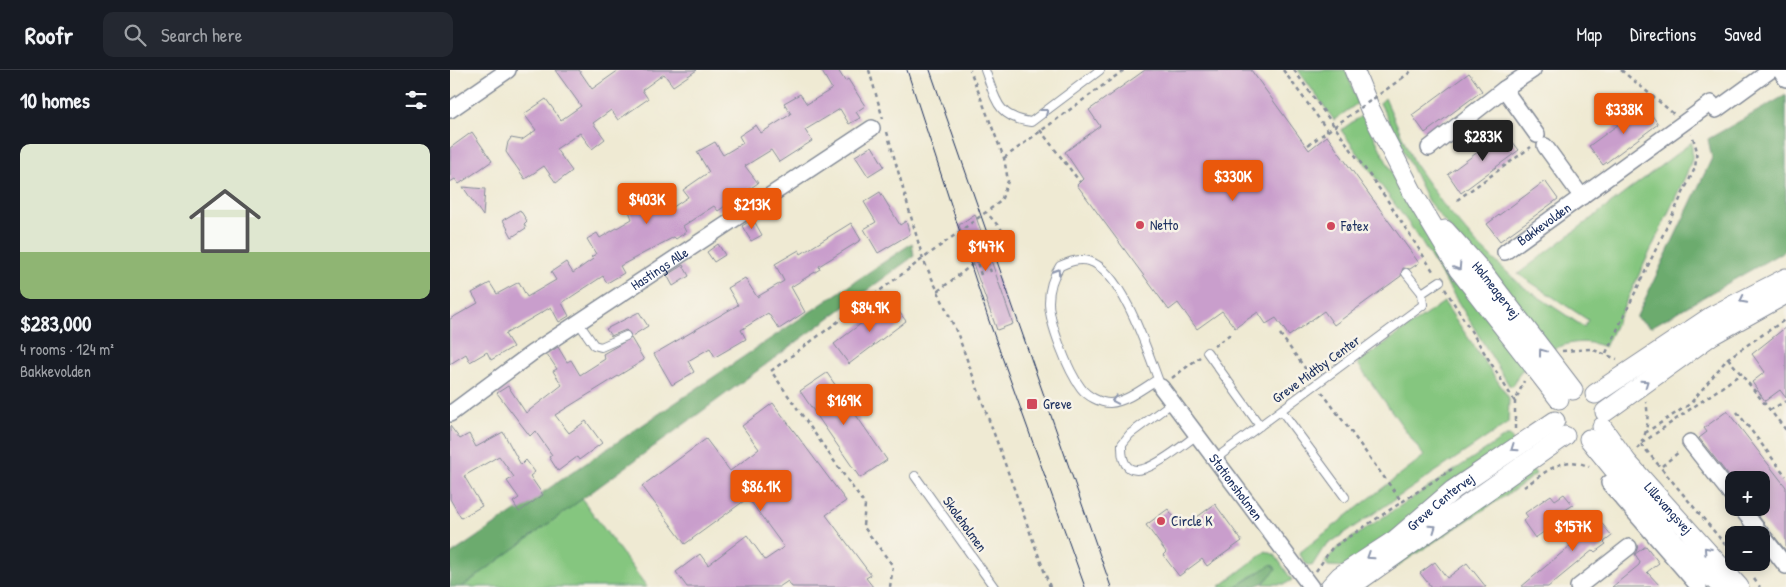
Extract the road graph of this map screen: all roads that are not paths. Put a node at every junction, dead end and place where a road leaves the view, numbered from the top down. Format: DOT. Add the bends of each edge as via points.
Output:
graph roads {
  1 [pos="508,70"];
  2 [pos="985,70"];
  3 [pos="1100,70"];
  4 [pos="1354,70"];
  5 [pos="1532,70"];
  6 [pos="1770,70"];
  7 [pos="1780,70"];
  8 [pos="1786,79"];
  9 [pos="1504,89"];
  10 [pos="450,110"];
  11 [pos="872,128"];
  12 [pos="1429,148"];
  13 [pos="1582,197"];
  14 [pos="1505,252"];
  15 [pos="1406,273"];
  16 [pos="1786,278"];
  17 [pos="1440,281"];
  18 [pos="1422,293"];
  19 [pos="1786,294"];
  20 [pos="578,322"];
  21 [pos="626,336"];
  22 [pos="1207,352"];
  23 [pos="1160,383"];
  24 [pos="1566,394"];
  25 [pos="1595,394"];
  26 [pos="1173,402"];
  27 [pos="1282,410"];
  28 [pos="450,414"];
  29 [pos="1260,426"];
  30 [pos="1599,426"];
  31 [pos="1560,428"];
  32 [pos="1197,435"];
  33 [pos="1690,442"];
  34 [pos="1216,459"];
  35 [pos="915,476"];
  36 [pos="1610,483"];
  37 [pos="1725,487"];
  38 [pos="1345,497"];
  39 [pos="1747,516"];
  40 [pos="1629,547"];
  41 [pos="1786,566"];
  42 [pos="1309,584"];
  43 [pos="994,587"];
  44 [pos="1330,587"];
  45 [pos="1350,587"];
  46 [pos="1578,587"];
  47 [pos="1699,587"];
  48 [pos="1722,587"];
  49 [pos="1739,587"];
  1 -- 10 [label="street"];
  2 -- 3 [label="lane, one-way" via="1003,111 1014,120 1031,122"];
  4 -- 24 [label="street, Holmeagervej" via="1414,195 1459,270"];
  5 -- 9 [label="street"];
  6 -- 13 [label="street, Bakkevolden" via="1716,110 1711,103"];
  7 -- 8 [label="street"];
  9 -- 12 [label="street"];
  9 -- 13 [label="street, Bakkevolden" via="1538,142"];
  11 -- 20 [label="street, Hastings Alle"];
  13 -- 14 [label="street, Bakkevolden"];
  15 -- 18 [label="lane"];
  16 -- 25 [label="street, one-way" via="1712,316"];
  17 -- 18 [label="lane"];
  18 -- 27 [label="lane, Greve Midtby Center" via="1423,304"];
  30 -- 19 [label="street, one-way" via="1712,335"];
  20 -- 21 [label="lane" via="594,345 601,348"];
  20 -- 28 [label="street, Hastings Alle"];
  22 -- 29 [label="lane"];
  23 -- 23 [label="lane, one-way" via="1110,403 1089,396 1080,387 1055,330 1049,305 1050,287 1060,266 1078,260 1090,261 1105,272 1130,307"];
  23 -- 26 [label="street, Stationsholmen"];
  24 -- 25 [label="street" via="1581,389"];
  24 -- 31 [label="street" via="1556,406"];
  25 -- 30 [label="street" via="1603,405"];
  26 -- 32 [label="street, Stationsholmen"];
  26 -- 32 [label="lane" via="1130,434 1122,444 1123,460 1137,471 1148,470"];
  27 -- 29 [label="lane, Greve Midtby Center"];
  27 -- 38 [label="lane"];
  29 -- 34 [label="lane, Greve Midtby Center"];
  30 -- 31 [label="street" via="1572,439"];
  30 -- 48 [label="street, Lillevangsvej" via="1674,543"];
  49 -- 30 [label="street, Lillevangsvej, one-way" via="1626,462"];
  31 -- 44 [label="street, Greve Centervej, one-way" via="1453,490 1395,540 1340,576"];
  45 -- 31 [label="street, Greve Centervej, one-way"];
  32 -- 34 [label="street, Stationsholmen"];
  33 -- 37 [label="street"];
  34 -- 42 [label="street, Stationsholmen"];
  35 -- 43 [label="lane, Skoleholmen"];
  36 -- 47 [label="street, Lillevangsvej"];
  39 -- 41 [label="street"];
  40 -- 46 [label="street"];
}
